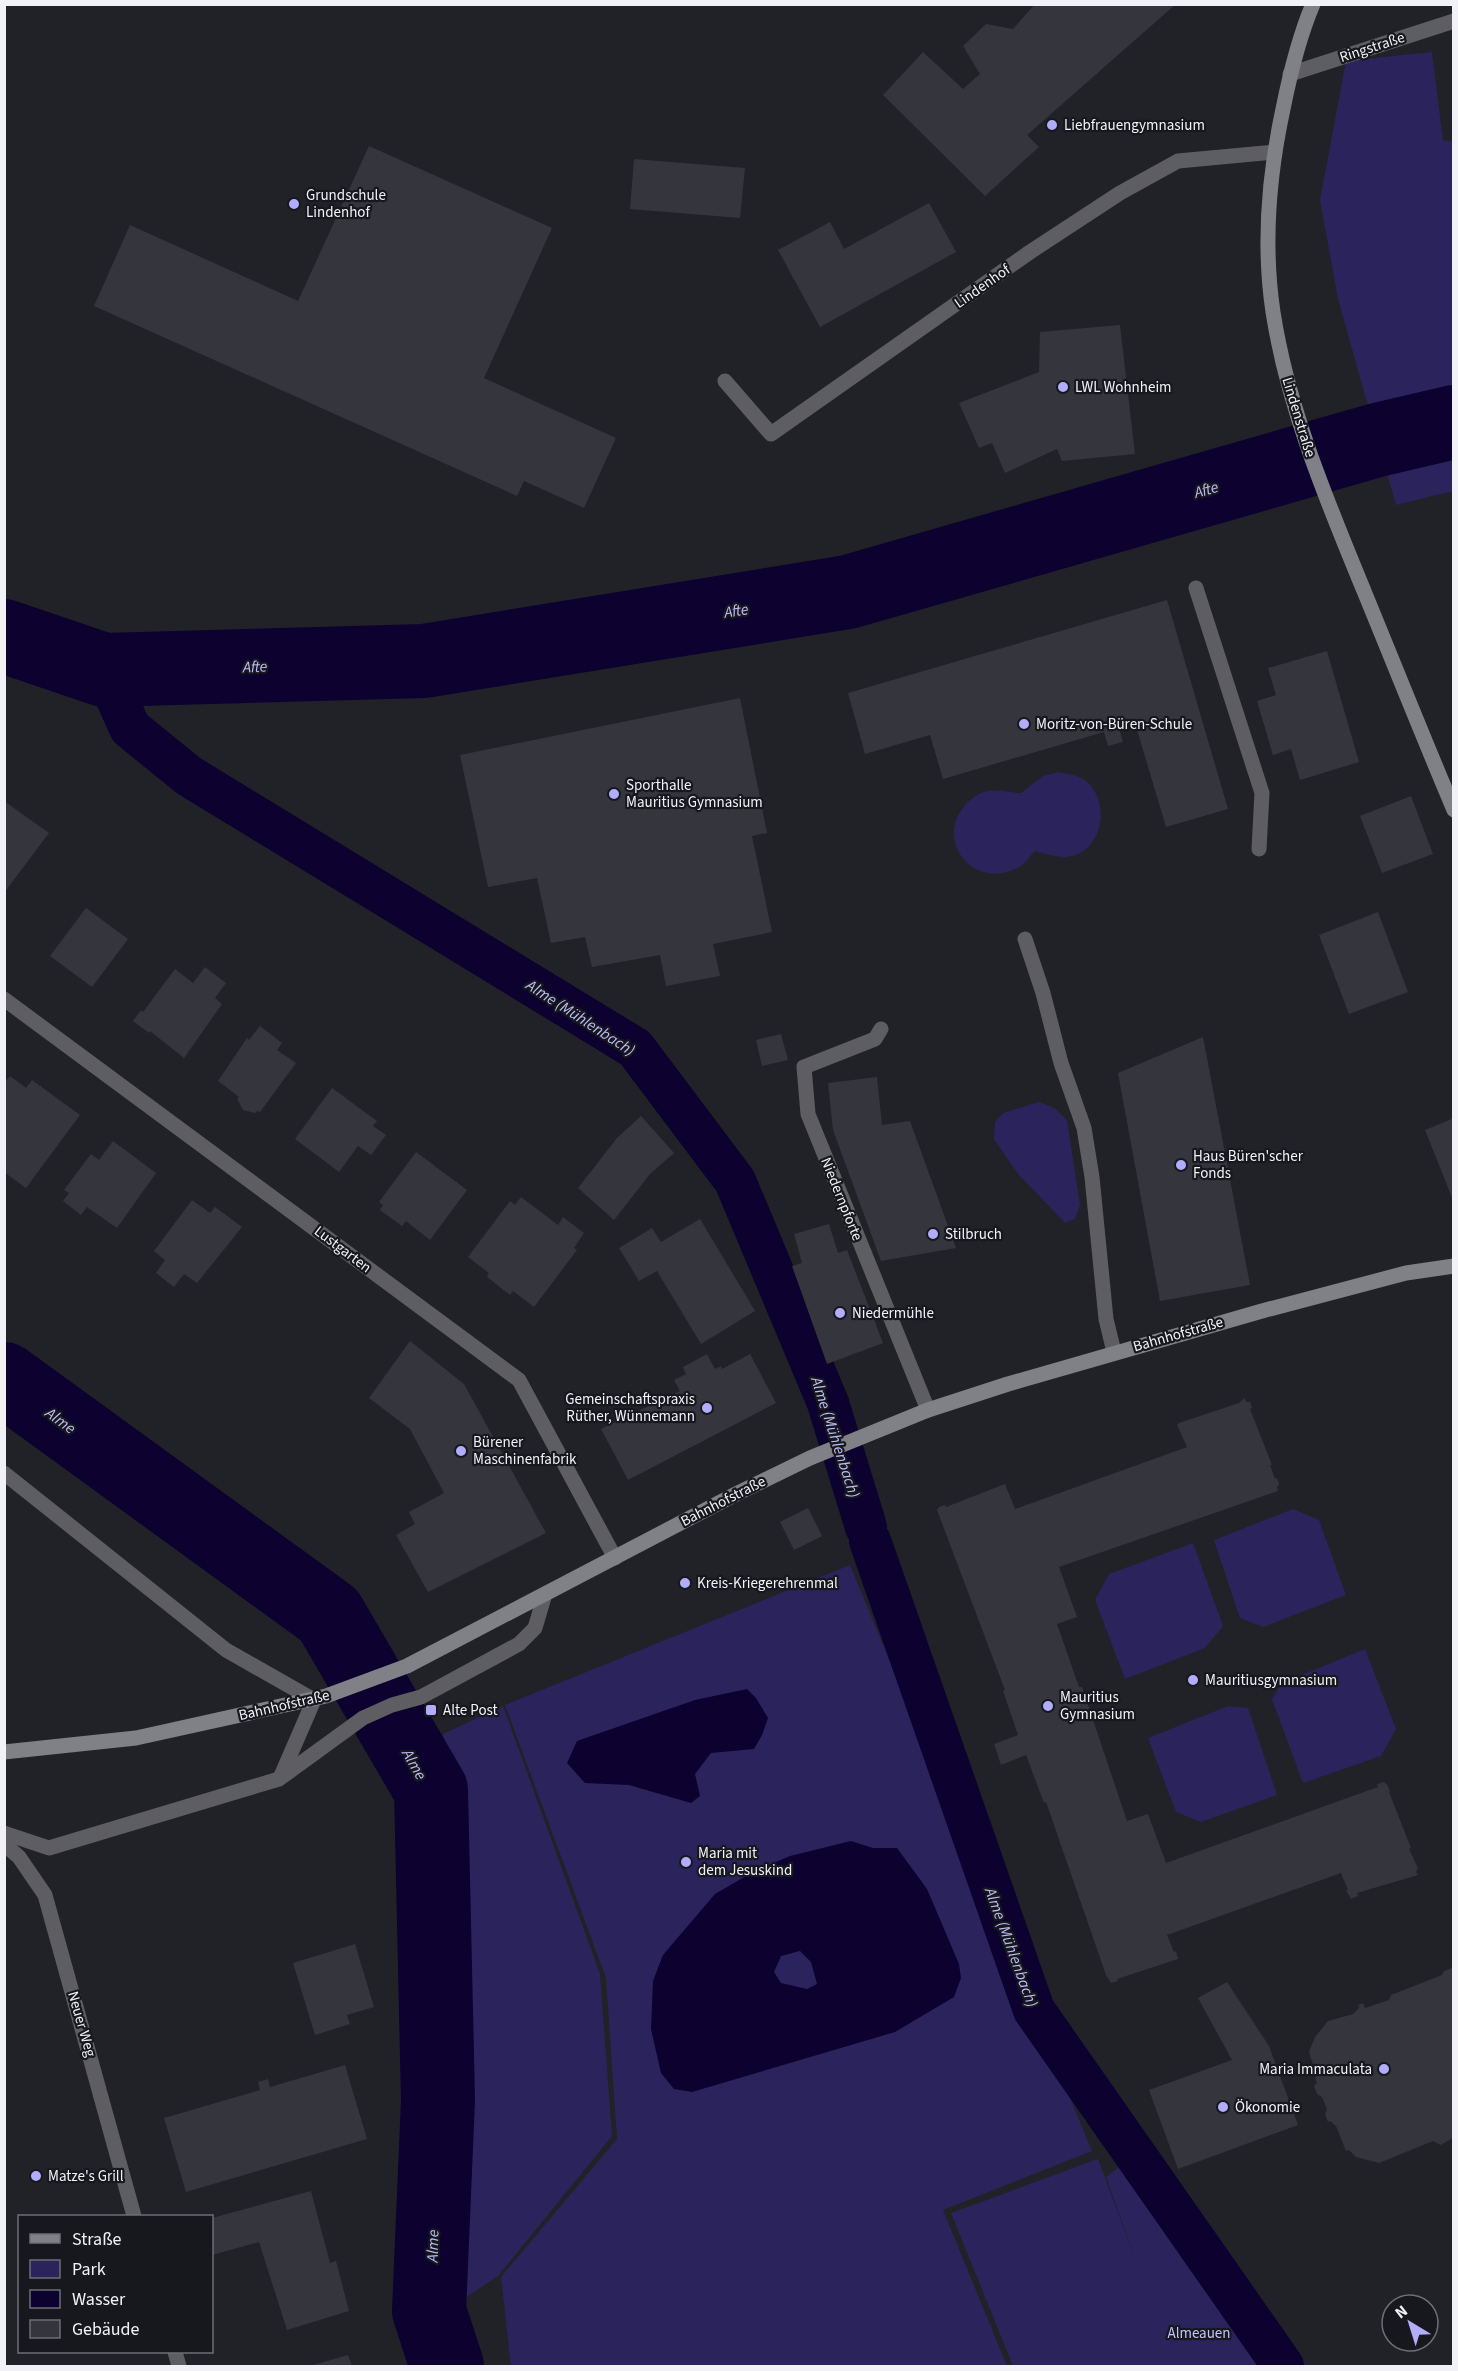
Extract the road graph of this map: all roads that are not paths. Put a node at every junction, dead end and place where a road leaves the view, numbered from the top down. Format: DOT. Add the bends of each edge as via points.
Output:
graph roads {
  1 [pos="1313,4"];
  2 [pos="1454,21"];
  3 [pos="1290,74"];
  4 [pos="1274,152"];
  5 [pos="725,381"];
  6 [pos="1196,588"];
  7 [pos="1454,810"];
  8 [pos="1259,849"];
  9 [pos="1025,939"];
  10 [pos="4,999"];
  11 [pos="881,1029"];
  12 [pos="1454,1266"];
  13 [pos="1114,1352"];
  14 [pos="927,1410"];
  15 [pos="4,1473"];
  16 [pos="615,1558"];
  17 [pos="545,1594"];
  18 [pos="320,1698"];
  19 [pos="4,1752"];
  20 [pos="279,1779"];
  21 [pos="4,1833"];
  22 [pos="4,1844"];
  23 [pos="133,2215"];
  1 -- 3 [label="main road, Lindenstraße"];
  2 -- 3 [label="street, Ringstraße"];
  3 -- 4 [label="main road, Lindenstraße"];
  4 -- 5 [label="street, Lindenhof" via="1178,161 1119,193 771,434"];
  4 -- 7 [label="main road, Lindenstraße" via="1268,233 1273,310 1285,372 1336,522"];
  6 -- 8 [label="street" via="1262,793"];
  9 -- 13 [label="street" via="1084,1128 1106,1319"];
  10 -- 16 [label="street, Lustgarten" via="519,1380"];
  11 -- 14 [label="street, Niedernpforte" via="875,1039 804,1067 808,1114"];
  12 -- 13 [label="main road, Bahnhofstraße" via="1406,1273"];
  13 -- 14 [label="main road, Bahnhofstraße"];
  14 -- 16 [label="main road, Bahnhofstraße" via="810,1458"];
  15 -- 18 [label="street" via="226,1650"];
  16 -- 17 [label="main road, Bahnhofstraße"];
  17 -- 18 [label="main road, Bahnhofstraße" via="407,1665"];
  17 -- 20 [label="street" via="535,1628 519,1644 421,1696 363,1718"];
  18 -- 19 [label="main road, Bahnhofstraße" via="136,1737"];
  18 -- 20 [label="street"];
  20 -- 21 [label="street" via="49,1848"];
  22 -- 23 [label="street, Neuer Weg" via="19,1857 45,1895"];
}
